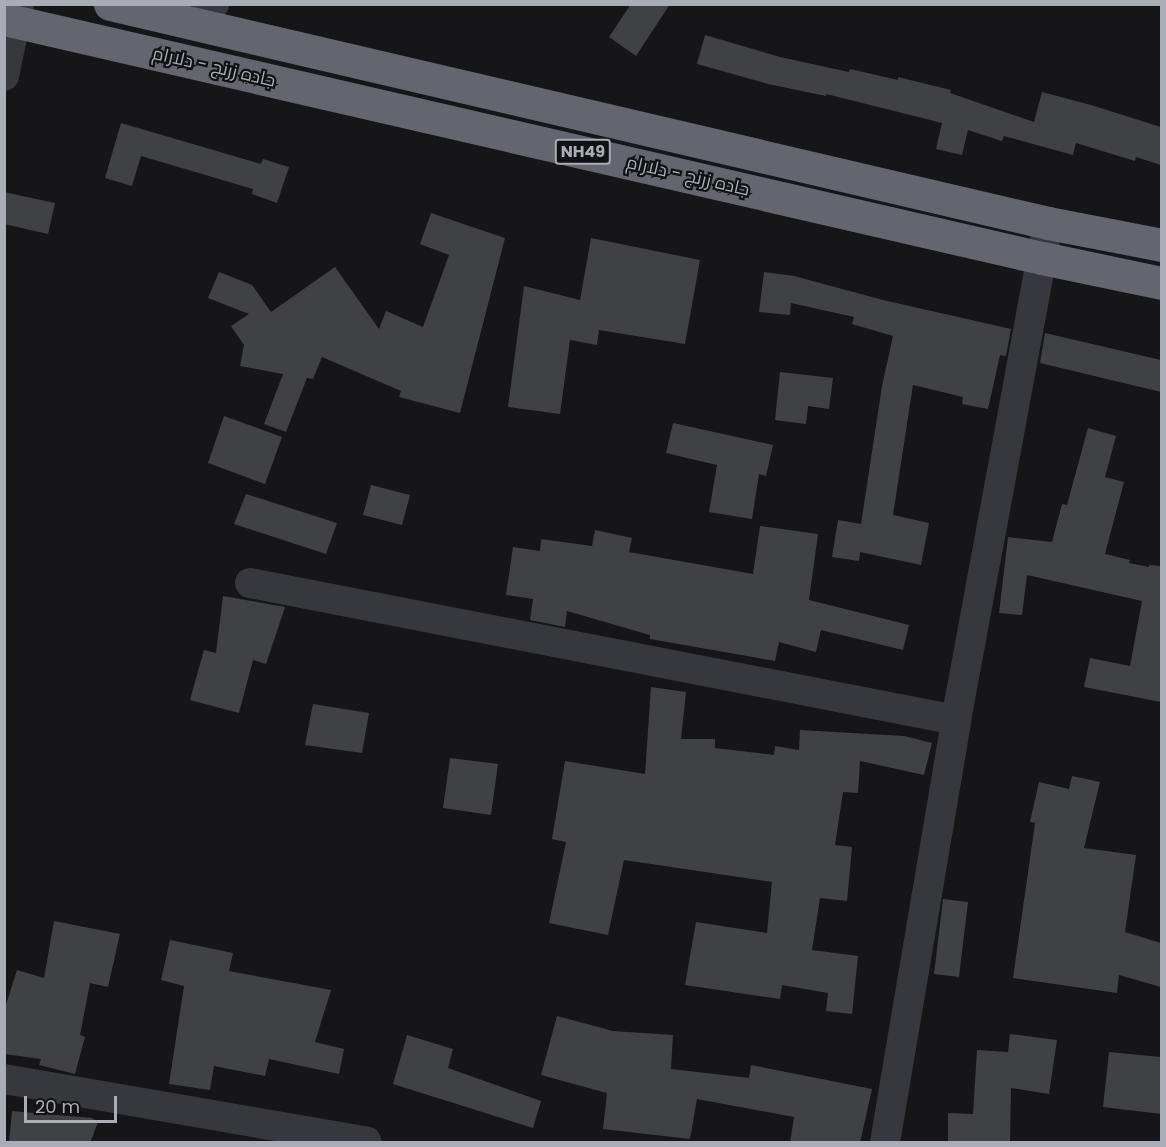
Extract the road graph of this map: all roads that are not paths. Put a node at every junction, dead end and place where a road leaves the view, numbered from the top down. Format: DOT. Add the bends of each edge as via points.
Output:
graph roads {
  1 [pos="110,4"];
  2 [pos="13,15"];
  3 [pos="206,15"];
  4 [pos="4,76"];
  5 [pos="1048,223"];
  6 [pos="1161,245"];
  7 [pos="1042,258"];
  8 [pos="1161,283"];
  9 [pos="250,583"];
  10 [pos="956,720"];
  11 [pos="4,1079"];
  12 [pos="367,1143"];
  13 [pos="885,1143"];
  1 -- 3 [label="highway, جاده زرنج - دلارام / NH49"];
  2 -- 4 [label="street"];
  2 -- 7 [label="highway, جاده زرنج - دلارام / NH49"];
  3 -- 5 [label="highway, جاده زرنج - دلارام / NH49"];
  5 -- 6 [label="highway, جاده زرنج - دلارام / NH49"];
  5 -- 7 [label="street"];
  7 -- 8 [label="highway, جاده زرنج - دلارام / NH49"];
  7 -- 10 [label="street"];
  9 -- 10 [label="street"];
  10 -- 13 [label="street"];
  11 -- 12 [label="street"];
}
